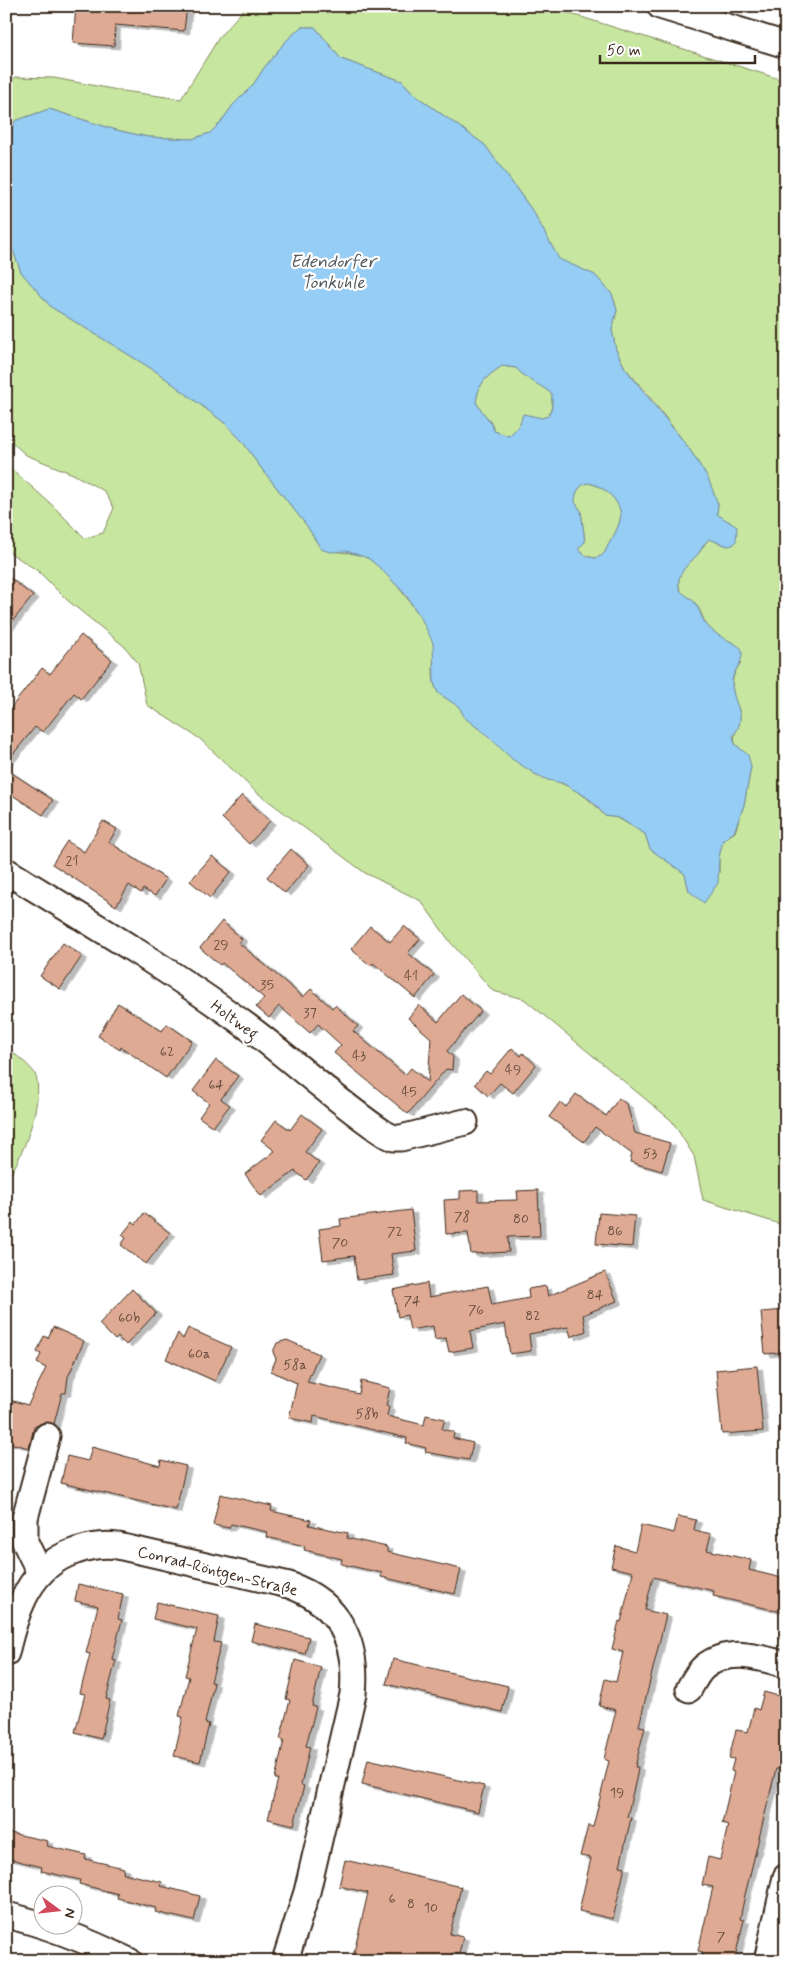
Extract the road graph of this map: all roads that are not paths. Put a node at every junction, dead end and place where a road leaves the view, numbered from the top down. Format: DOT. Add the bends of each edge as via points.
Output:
graph roads {
  1 [pos="660,6"];
  2 [pos="724,16"];
  3 [pos="786,45"];
  4 [pos="6,871"];
  5 [pos="465,1122"];
  6 [pos="46,1436"];
  7 [pos="40,1573"];
  8 [pos="6,1653"];
  9 [pos="786,1665"];
  10 [pos="689,1689"];
  11 [pos="786,1877"];
  12 [pos="6,1915"];
  13 [pos="130,1961"];
  14 [pos="286,1961"];
  15 [pos="766,1961"];
  1 -- 2 [label="street"];
  2 -- 3 [label="street"];
  4 -- 5 [label="street, Holtweg" via="137,951 216,1005 385,1134 401,1138"];
  6 -- 7 [label="street" via="25,1518 25,1542"];
  7 -- 8 [label="street, Conrad-Röntgen-Straße" via="23,1598"];
  7 -- 14 [label="street, Conrad-Röntgen-Straße" via="71,1552 118,1546 289,1585 313,1596 337,1618 352,1651 354,1694 307,1892"];
  9 -- 10 [label="street" via="744,1655 723,1657 702,1668"];
  11 -- 15 [label="street"];
  12 -- 13 [label="street" via="49,1928"];
}
